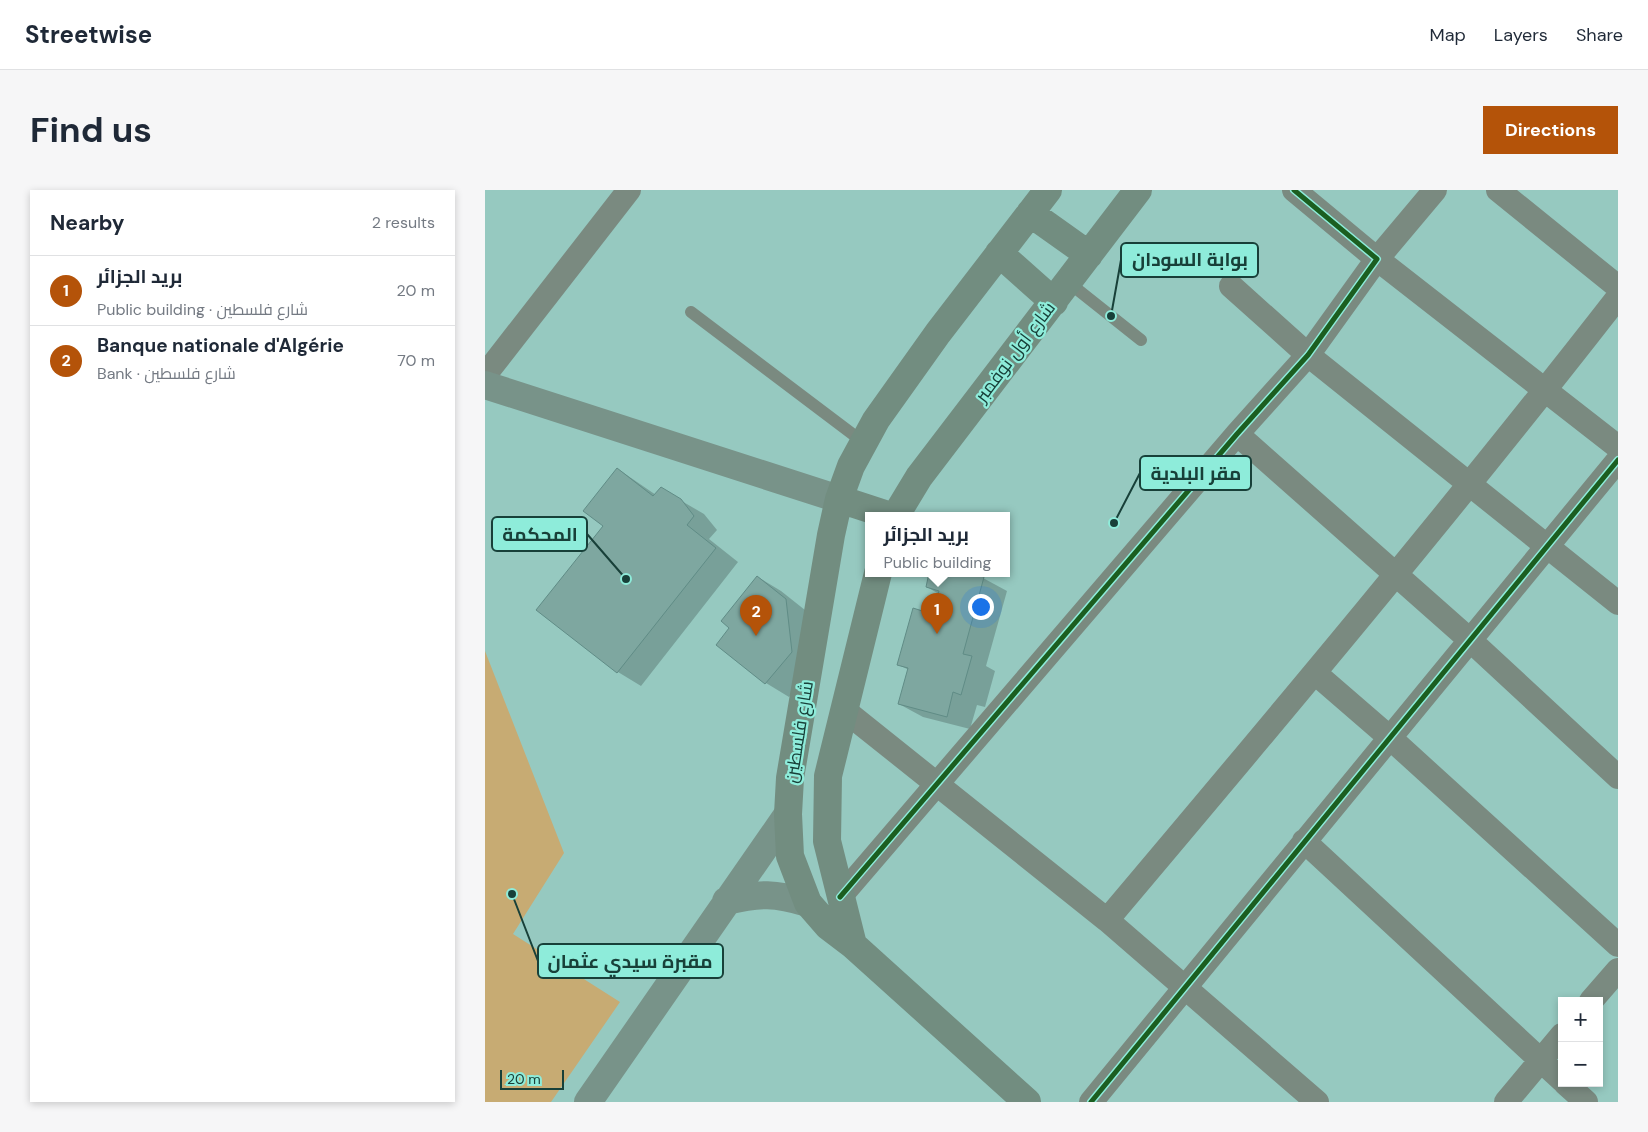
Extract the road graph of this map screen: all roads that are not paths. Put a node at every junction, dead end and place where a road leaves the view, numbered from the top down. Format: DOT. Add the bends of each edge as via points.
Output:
graph roads {
  1 [pos="629,190"];
  2 [pos="1048,190"];
  3 [pos="1138,190"];
  4 [pos="1294,190"];
  5 [pos="1435,190"];
  6 [pos="1498,190"];
  7 [pos="1030,213"];
  8 [pos="999,253"];
  9 [pos="1089,255"];
  10 [pos="1377,259"];
  11 [pos="1231,286"];
  12 [pos="1618,287"];
  13 [pos="1061,292"];
  14 [pos="1618,297"];
  15 [pos="691,312"];
  16 [pos="1141,340"];
  17 [pos="1308,355"];
  18 [pos="485,376"];
  19 [pos="485,385"];
  20 [pos="1545,390"];
  21 [pos="1237,434"];
  22 [pos="863,442"];
  23 [pos="1618,447"];
  24 [pos="1618,460"];
  25 [pos="1469,483"];
  26 [pos="839,499"];
  27 [pos="879,512"];
  28 [pos="898,512"];
  29 [pos="1548,545"];
  30 [pos="1395,574"];
  31 [pos="877,577"];
  32 [pos="1618,603"];
  33 [pos="1471,641"];
  34 [pos="1315,673"];
  35 [pos="844,710"];
  36 [pos="1389,737"];
  37 [pos="1618,778"];
  38 [pos="936,784"];
  39 [pos="828,812"];
  40 [pos="788,814"];
  41 [pos="1304,842"];
  42 [pos="840,897"];
  43 [pos="727,901"];
  44 [pos="808,903"];
  45 [pos="1107,920"];
  46 [pos="853,945"];
  47 [pos="1618,945"];
  48 [pos="1618,970"];
  49 [pos="1185,987"];
  50 [pos="1594,997"];
  51 [pos="1558,1041"];
  52 [pos="1540,1061"];
  53 [pos="1558,1077"];
  54 [pos="1569,1087"];
  55 [pos="589,1102"];
  56 [pos="1027,1102"];
  57 [pos="1091,1102"];
  58 [pos="1317,1102"];
  59 [pos="1506,1102"];
  60 [pos="1586,1102"];
  1 -- 18 [label="street"];
  2 -- 7 [label="main road"];
  3 -- 9 [label="main road, شارع أول نوفمبر"];
  4 -- 10 [label="street"];
  5 -- 10 [label="street"];
  6 -- 12 [label="street"];
  7 -- 8 [label="main road"];
  7 -- 9 [label="main road"];
  8 -- 13 [label="main road"];
  8 -- 22 [label="main road" via="938,333"];
  9 -- 13 [label="main road, شارع أول نوفمبر"];
  10 -- 17 [label="street"];
  10 -- 20 [label="street"];
  11 -- 17 [label="street"];
  13 -- 16 [label="lane"];
  13 -- 28 [label="main road, شارع أول نوفمبر" via="919,477"];
  14 -- 20 [label="street"];
  15 -- 22 [label="lane"];
  17 -- 21 [label="street"];
  17 -- 25 [label="street"];
  19 -- 26 [label="street"];
  20 -- 23 [label="street"];
  20 -- 25 [label="street"];
  21 -- 30 [label="street"];
  21 -- 38 [label="street"];
  22 -- 26 [label="main road"];
  24 -- 29 [label="street"];
  25 -- 29 [label="street"];
  25 -- 30 [label="street"];
  26 -- 27 [label="main road"];
  26 -- 40 [label="main road, شارع فلسطين" via="790,778"];
  29 -- 32 [label="street"];
  29 -- 33 [label="street"];
  30 -- 33 [label="street"];
  30 -- 34 [label="street"];
  31 -- 35 [label="main road, شارع فلسطين"];
  33 -- 36 [label="street"];
  33 -- 37 [label="street"];
  34 -- 36 [label="street"];
  34 -- 45 [label="street"];
  35 -- 38 [label="street"];
  35 -- 39 [label="main road, شارع فلسطين" via="828,776"];
  36 -- 41 [label="street"];
  36 -- 47 [label="street"];
  38 -- 42 [label="street"];
  38 -- 45 [label="street"];
  39 -- 40 [label="main road"];
  39 -- 42 [label="main road, شارع فلسطين" via="827,841"];
  40 -- 43 [label="street"];
  40 -- 44 [label="main road, شارع فلسطين" via="790,856"];
  41 -- 49 [label="street"];
  41 -- 52 [label="street"];
  42 -- 46 [label="main road, شارع فلسطين"];
  43 -- 44 [label="street" via="753,894 781,895"];
  43 -- 55 [label="street"];
  44 -- 46 [label="main road, شارع فلسطين" via="828,926"];
  45 -- 49 [label="street"];
  46 -- 56 [label="main road, شارع فلسطين"];
  48 -- 50 [label="street"];
  49 -- 57 [label="street"];
  49 -- 58 [label="street"];
  51 -- 52 [label="street"];
  52 -- 53 [label="street"];
  52 -- 59 [label="street"];
  54 -- 60 [label="street"];
}
